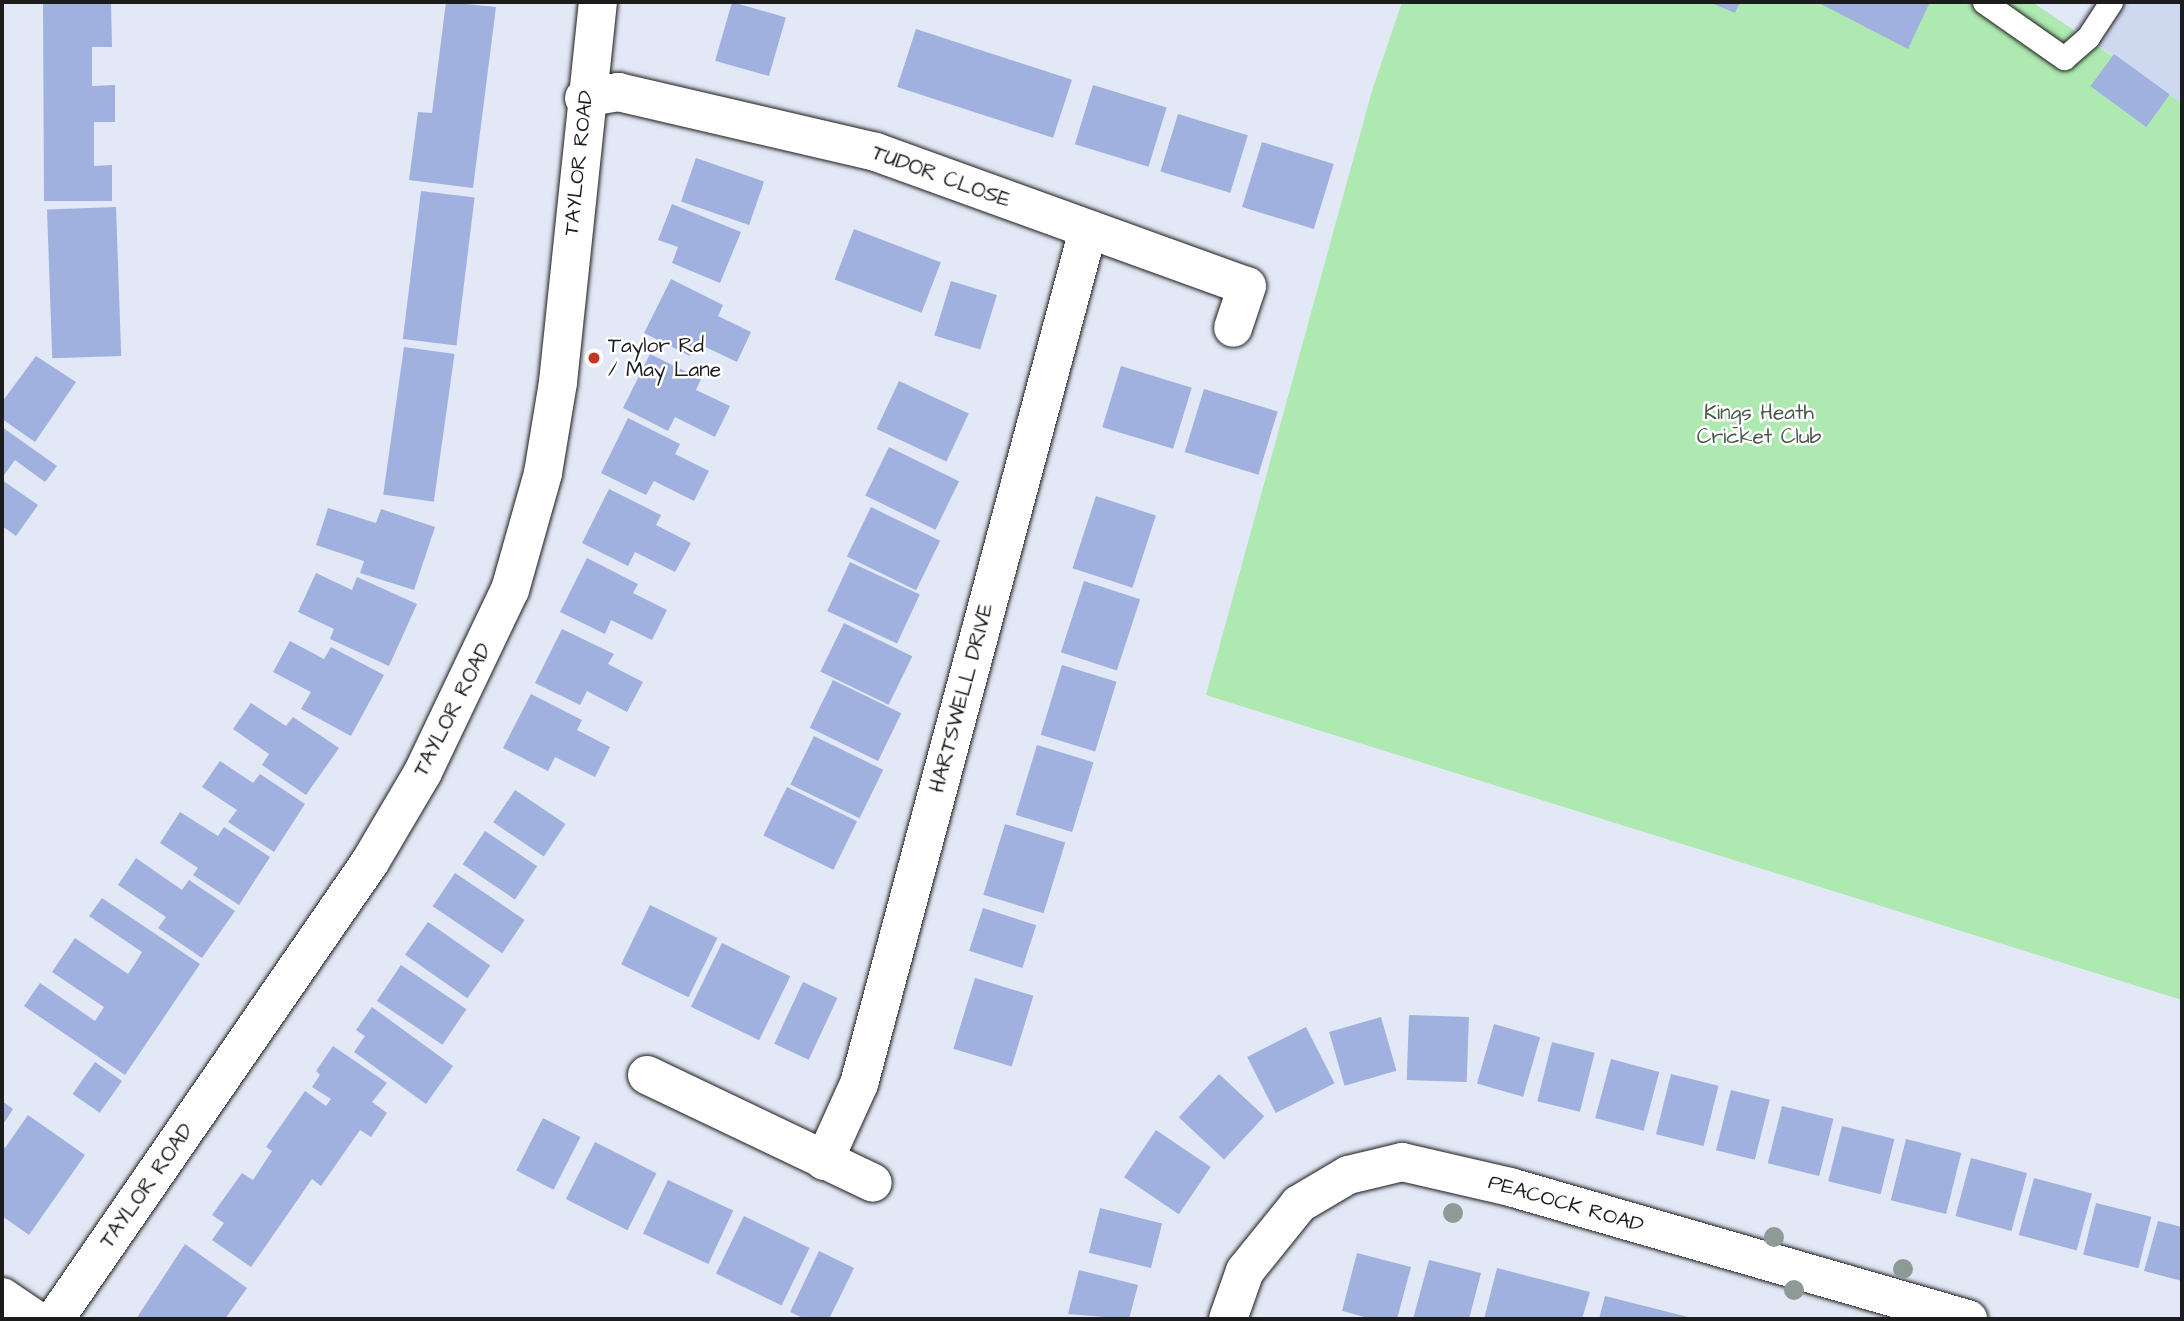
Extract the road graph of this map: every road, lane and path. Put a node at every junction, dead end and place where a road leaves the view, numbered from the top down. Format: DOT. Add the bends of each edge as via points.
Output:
graph roads {
  1 [pos="598,2"];
  2 [pos="1984,2"];
  3 [pos="2111,2"];
  4 [pos="584,98"];
  5 [pos="1088,230"];
  6 [pos="1233,328"];
  7 [pos="647,1075"];
  8 [pos="824,1161"];
  9 [pos="873,1183"];
  10 [pos="2,1297"];
  11 [pos="34,1319"];
  12 [pos="55,1319"];
  13 [pos="1228,1319"];
  14 [pos="1968,1319"];
  1 -- 4 [label="street, TAYLOR ROAD"];
  2 -- 3 [label="lane" via="2064,58 2088,37"];
  4 -- 5 [label="street, TUDOR CLOSE" via="618,92 794,129 876,152"];
  4 -- 12 [label="street, TAYLOR ROAD" via="556,395 543,473 510,590 429,760 370,862"];
  5 -- 6 [label="street, TUDOR CLOSE" via="1247,286"];
  5 -- 8 [label="street, HARTSWELL DRIVE" via="859,1084"];
  7 -- 8 [label="street"];
  8 -- 9 [label="street"];
  10 -- 11 [label="street"];
  13 -- 14 [label="street, PEACOCK ROAD" via="1245,1272 1299,1204 1348,1175 1402,1162 1510,1187"];
}
